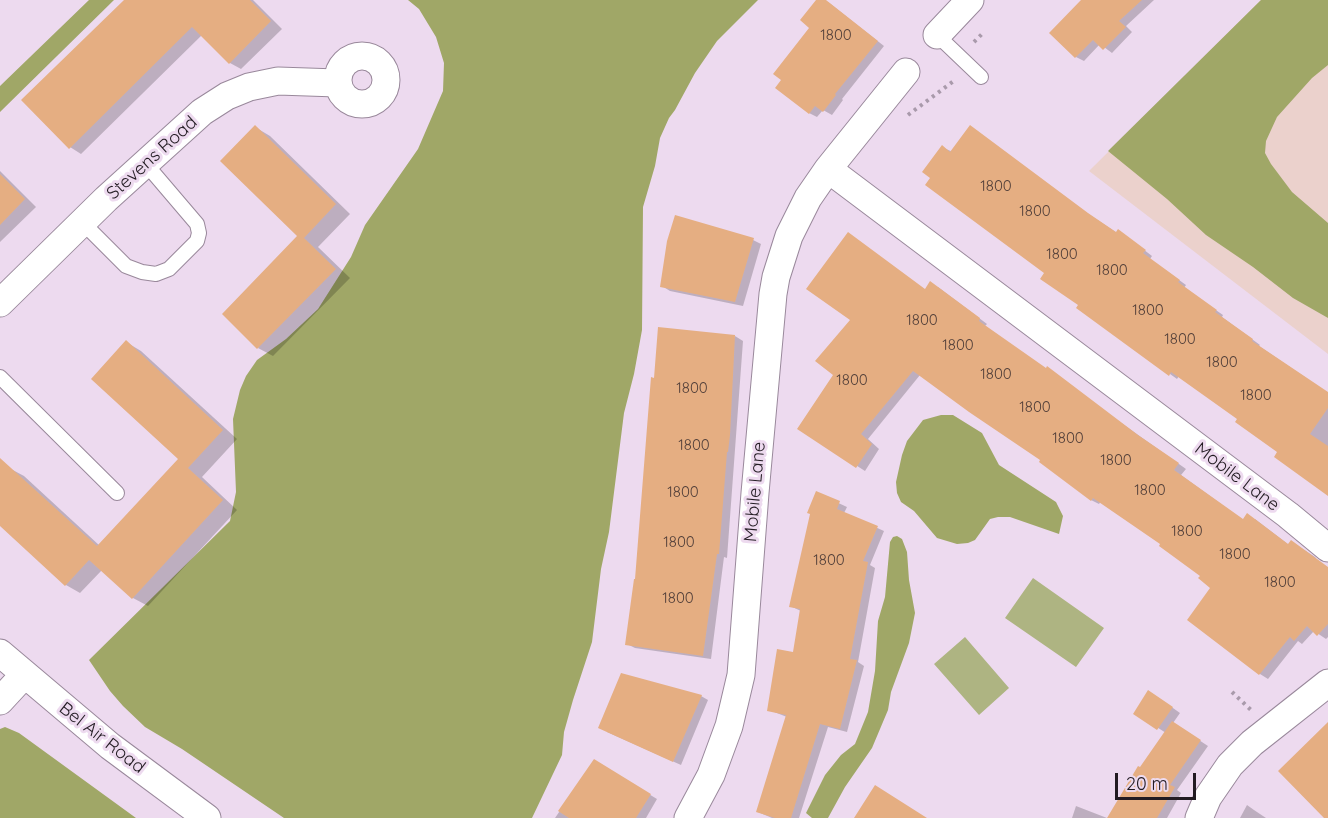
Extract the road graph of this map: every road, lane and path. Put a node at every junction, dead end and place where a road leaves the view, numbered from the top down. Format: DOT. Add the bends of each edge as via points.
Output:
graph roads {
  1 [pos="970,0"];
  2 [pos="937,35"];
  3 [pos="906,72"];
  4 [pos="981,77"];
  5 [pos="337,83"];
  6 [pos="145,163"];
  7 [pos="828,169"];
  8 [pos="82,222"];
  9 [pos="0,303"];
  10 [pos="0,377"];
  11 [pos="117,493"];
  12 [pos="1328,548"];
  13 [pos="0,653"];
  14 [pos="24,675"];
  15 [pos="1328,683"];
  16 [pos="0,701"];
  17 [pos="207,818"];
  18 [pos="688,818"];
  19 [pos="1199,818"];
  1 -- 2 [label="street"];
  2 -- 4 [label="lane"];
  3 -- 7 [label="street, Mobile Lane"];
  5 -- 6 [label="street, Stevens Road" via="279,81 227,96 202,112"];
  6 -- 8 [label="street, Stevens Road"];
  6 -- 8 [label="lane" via="197,224 197,242 169,269 156,274 126,267"];
  7 -- 12 [label="street, Mobile Lane"];
  7 -- 18 [label="street, Mobile Lane" via="789,236 776,277 741,675 729,726 711,775"];
  8 -- 9 [label="street, Stevens Road"];
  10 -- 11 [label="lane"];
  13 -- 14 [label="street, Bel Air Road"];
  14 -- 16 [label="street"];
  14 -- 17 [label="street, Bel Air Road"];
  15 -- 19 [label="street" via="1230,765"];
}
